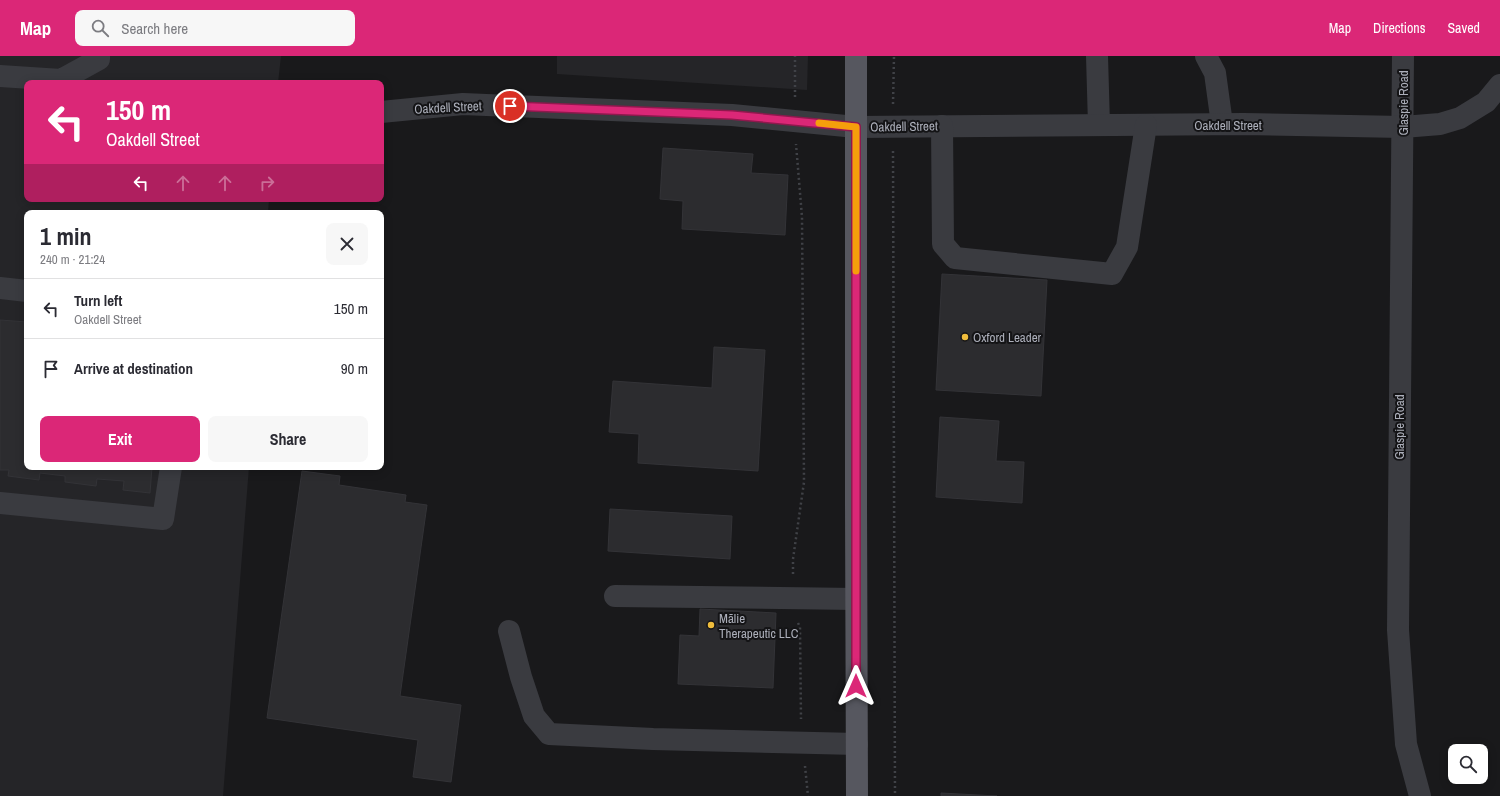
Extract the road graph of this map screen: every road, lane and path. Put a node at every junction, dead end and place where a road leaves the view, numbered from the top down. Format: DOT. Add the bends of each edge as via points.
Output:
graph roads {
  1 [pos="99,56"];
  2 [pos="795,56"];
  3 [pos="856,56"];
  4 [pos="894,56"];
  5 [pos="1097,56"];
  6 [pos="1206,56"];
  7 [pos="1403,56"];
  8 [pos="0,76"];
  9 [pos="1500,85"];
  10 [pos="384,112"];
  11 [pos="795,121"];
  12 [pos="1146,124"];
  13 [pos="1222,124"];
  14 [pos="1099,125"];
  15 [pos="893,126"];
  16 [pos="942,126"];
  17 [pos="856,127"];
  18 [pos="1403,127"];
  19 [pos="0,288"];
  20 [pos="24,291"];
  21 [pos="171,470"];
  22 [pos="0,503"];
  23 [pos="615,596"];
  24 [pos="793,598"];
  25 [pos="856,599"];
  26 [pos="509,631"];
  27 [pos="803,743"];
  28 [pos="857,744"];
  29 [pos="808,796"];
  30 [pos="857,796"];
  31 [pos="895,796"];
  32 [pos="1420,796"];
  1 -- 8 [label="street" via="99,59 61,80"];
  2 -- 11 [label="path"];
  3 -- 17 [label="main road"];
  4 -- 15 [label="path"];
  5 -- 14 [label="street"];
  6 -- 13 [label="street" via="1215,73"];
  7 -- 18 [label="street, Glaspie Road"];
  9 -- 18 [label="street, Oakdell Street" via="1486,102 1460,118 1440,124"];
  10 -- 11 [label="street, Oakdell Street" via="463,104 732,115"];
  11 -- 17 [label="street, Oakdell Street"];
  11 -- 24 [label="path" via="802,217 804,482 793,559"];
  12 -- 13 [label="street, Oakdell Street"];
  12 -- 14 [label="street, Oakdell Street"];
  12 -- 16 [label="street" via="1127,247 1112,274 955,258 943,244"];
  13 -- 18 [label="street, Oakdell Street"];
  14 -- 16 [label="street, Oakdell Street"];
  15 -- 16 [label="street, Oakdell Street"];
  15 -- 17 [label="street, Oakdell Street"];
  15 -- 31 [label="path"];
  17 -- 25 [label="main road"];
  18 -- 32 [label="street, Glaspie Road" via="1398,630 1406,744"];
  19 -- 20 [label="street"];
  21 -- 22 [label="street" via="163,519"];
  23 -- 24 [label="street"];
  24 -- 25 [label="street"];
  24 -- 27 [label="path" via="800,627 800,716"];
  25 -- 28 [label="main road"];
  26 -- 27 [label="street" via="534,716 549,734"];
  27 -- 28 [label="street"];
  27 -- 29 [label="path"];
  28 -- 30 [label="main road"];
}
